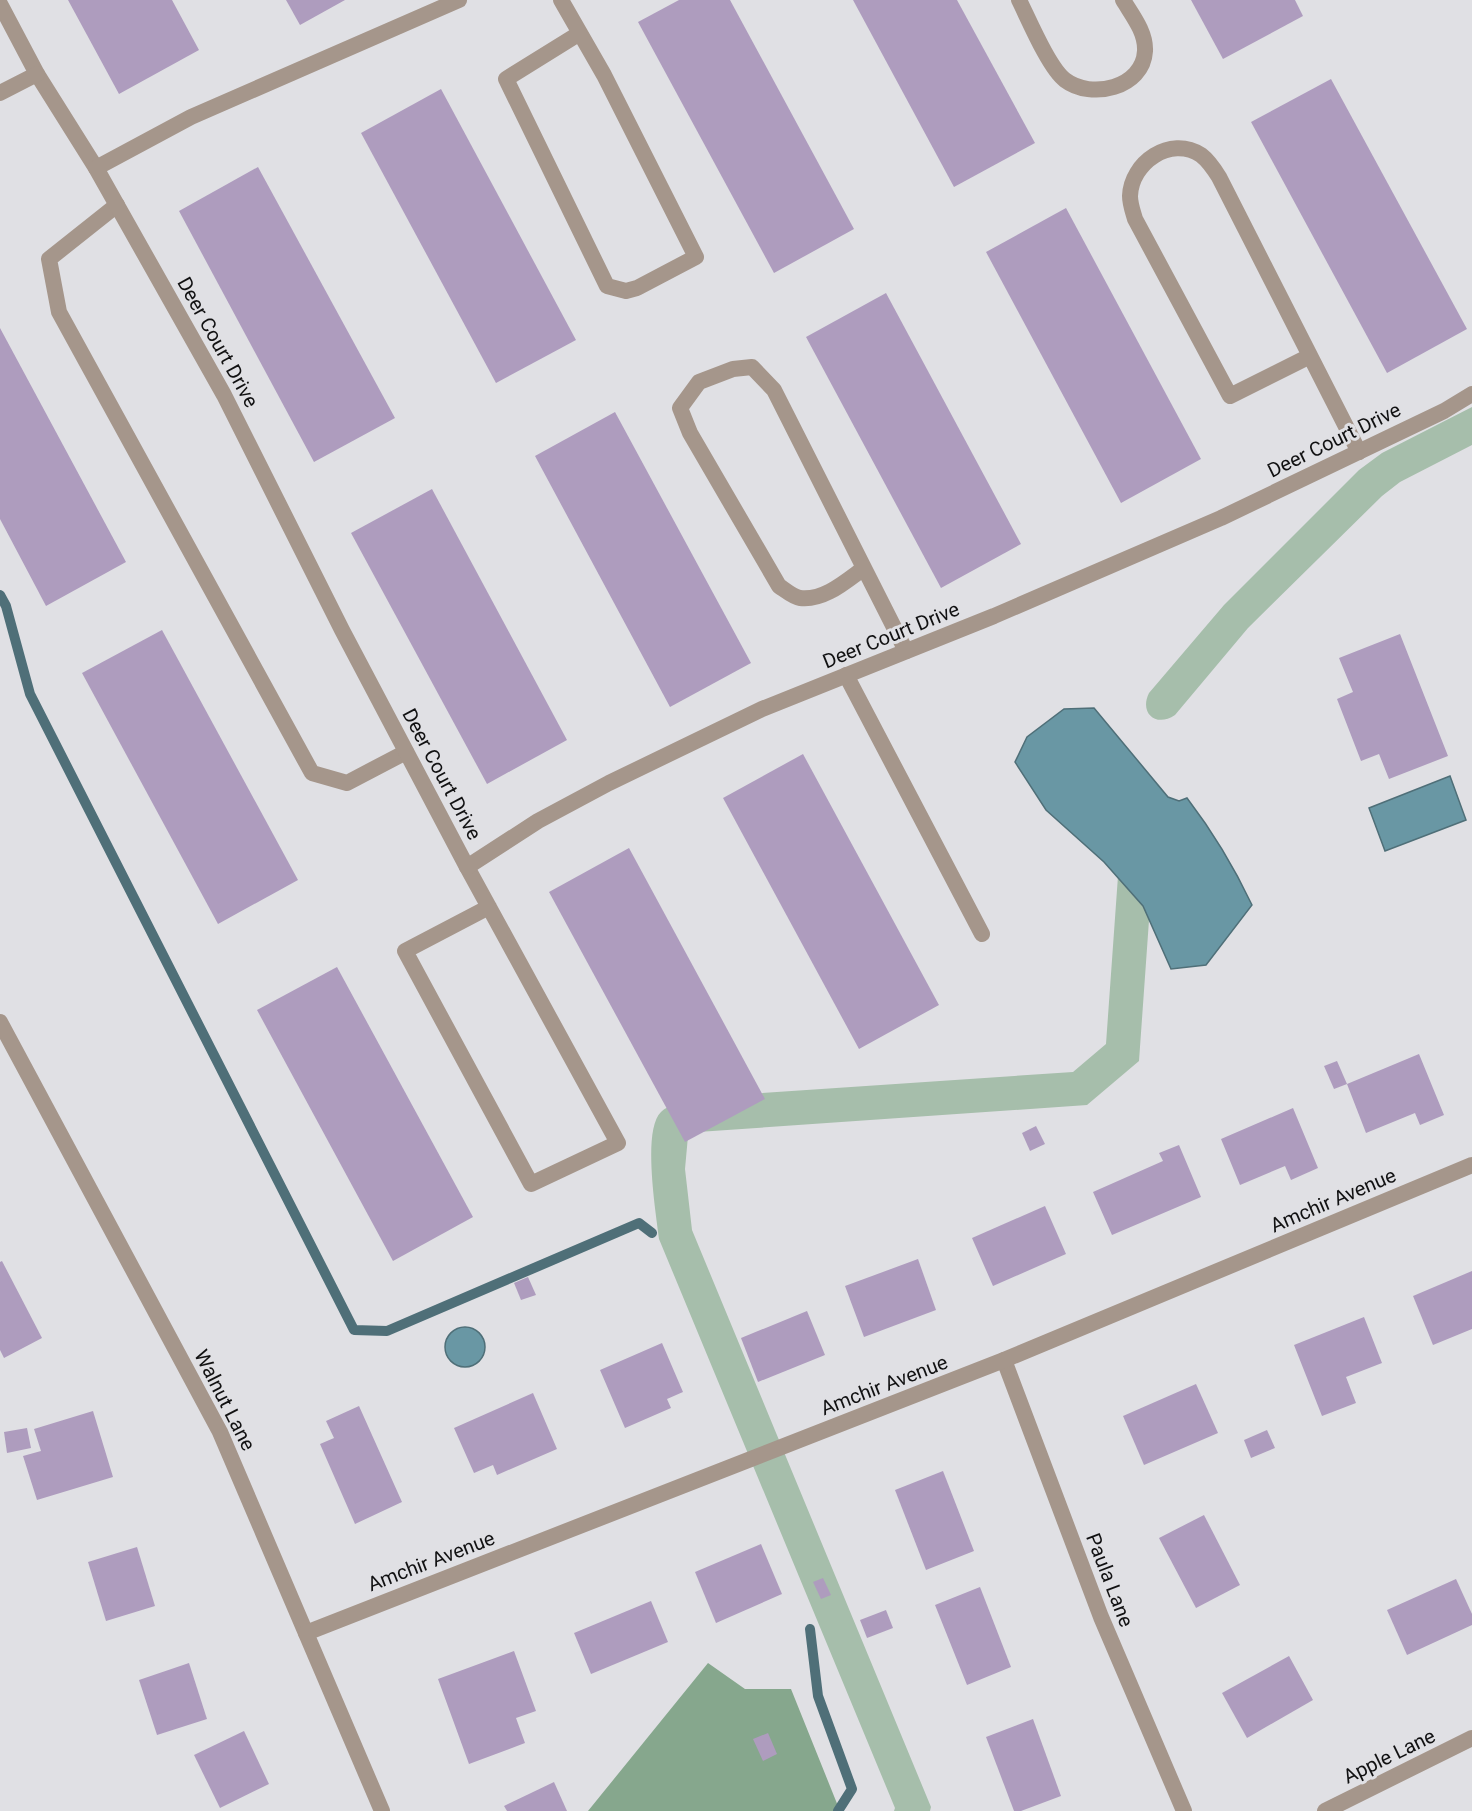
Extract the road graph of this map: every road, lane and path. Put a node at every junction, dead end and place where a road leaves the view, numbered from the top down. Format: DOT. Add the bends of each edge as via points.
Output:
graph roads {
  1 [pos="459,0"];
  2 [pos="561,0"];
  3 [pos="1019,0"];
  4 [pos="1123,0"];
  5 [pos="0,4"];
  6 [pos="580,33"];
  7 [pos="37,74"];
  8 [pos="0,93"];
  9 [pos="96,168"];
  10 [pos="117,205"];
  11 [pos="1310,356"];
  12 [pos="1472,394"];
  13 [pos="1359,452"];
  14 [pos="864,568"];
  15 [pos="906,651"];
  16 [pos="846,675"];
  17 [pos="406,752"];
  18 [pos="467,867"];
  19 [pos="489,907"];
  20 [pos="982,934"];
  21 [pos="0,1022"];
  22 [pos="1472,1165"];
  23 [pos="1004,1360"];
  24 [pos="306,1633"];
  25 [pos="1472,1738"];
  26 [pos="382,1811"];
  27 [pos="1184,1811"];
  28 [pos="1325,1811"];
  1 -- 9 [label="street" via="191,117"];
  2 -- 6 [label="street"];
  3 -- 4 [label="street" via="1063,79 1088,91 1113,88 1136,72 1142,62 1142,31"];
  5 -- 7 [label="street, Deer Court Drive"];
  6 -- 6 [label="street" via="696,257 626,291 607,286 506,78"];
  7 -- 8 [label="street"];
  7 -- 9 [label="street, Deer Court Drive"];
  9 -- 10 [label="street, Deer Court Drive"];
  10 -- 17 [label="street, Deer Court Drive" via="224,395"];
  10 -- 17 [label="street" via="49,259 59,312 312,773 347,783"];
  11 -- 11 [label="street" via="1211,165 1200,154 1176,149 1150,157 1132,183 1130,198 1135,219 1230,396"];
  11 -- 13 [label="street"];
  12 -- 13 [label="street, Deer Court Drive"];
  13 -- 15 [label="street, Deer Court Drive" via="1221,518"];
  14 -- 14 [label="street" via="774,390 752,368 732,369 699,382 681,408 690,433 779,586 798,598 815,598"];
  14 -- 15 [label="street"];
  15 -- 16 [label="street, Deer Court Drive"];
  16 -- 18 [label="street, Deer Court Drive" via="762,709 609,783 538,821"];
  16 -- 20 [label="street"];
  17 -- 18 [label="street, Deer Court Drive"];
  18 -- 19 [label="street"];
  19 -- 19 [label="street" via="618,1143 531,1184 405,951"];
  21 -- 24 [label="street, Walnut Lane" via="220,1432"];
  22 -- 23 [label="street, Amchir Avenue"];
  23 -- 24 [label="street, Amchir Avenue"];
  23 -- 27 [label="street, Paula Lane" via="1101,1617"];
  24 -- 26 [label="street, Walnut Lane"];
  25 -- 28 [label="street, Apple Lane"];
}
